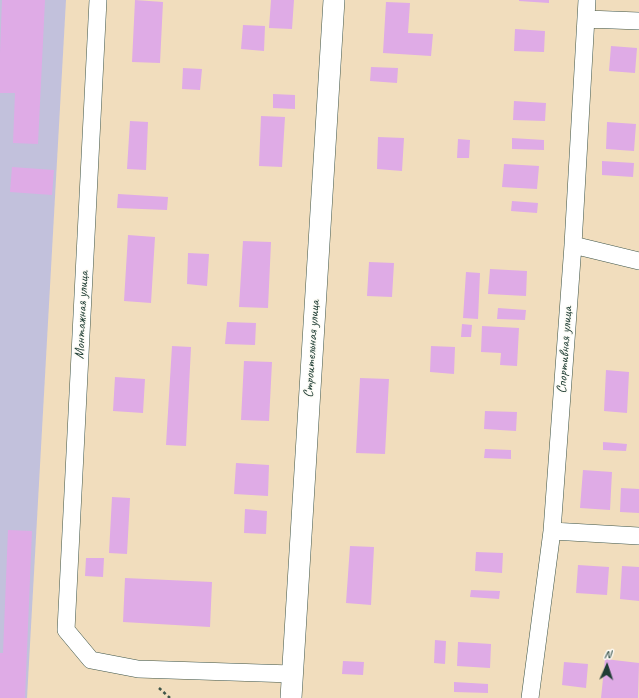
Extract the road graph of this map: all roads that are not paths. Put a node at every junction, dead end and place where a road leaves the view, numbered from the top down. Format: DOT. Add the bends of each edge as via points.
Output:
graph roads {
  1 [pos="98,0"];
  2 [pos="334,0"];
  3 [pos="587,0"];
  4 [pos="587,19"];
  5 [pos="639,21"];
  6 [pos="573,245"];
  7 [pos="639,261"];
  8 [pos="552,531"];
  9 [pos="639,536"];
  10 [pos="292,674"];
  11 [pos="291,698"];
  12 [pos="530,698"];
  1 -- 10 [label="street, Монтажная улица" via="66,630 91,660 138,669"];
  2 -- 10 [label="street, Строительная улица"];
  3 -- 4 [label="street, Спортивная улица"];
  4 -- 5 [label="street"];
  4 -- 6 [label="street, Спортивная улица"];
  6 -- 7 [label="street"];
  6 -- 8 [label="street, Спортивная улица"];
  8 -- 9 [label="street"];
  8 -- 12 [label="street, Спортивная улица"];
  10 -- 11 [label="street, Строительная улица"];
}
